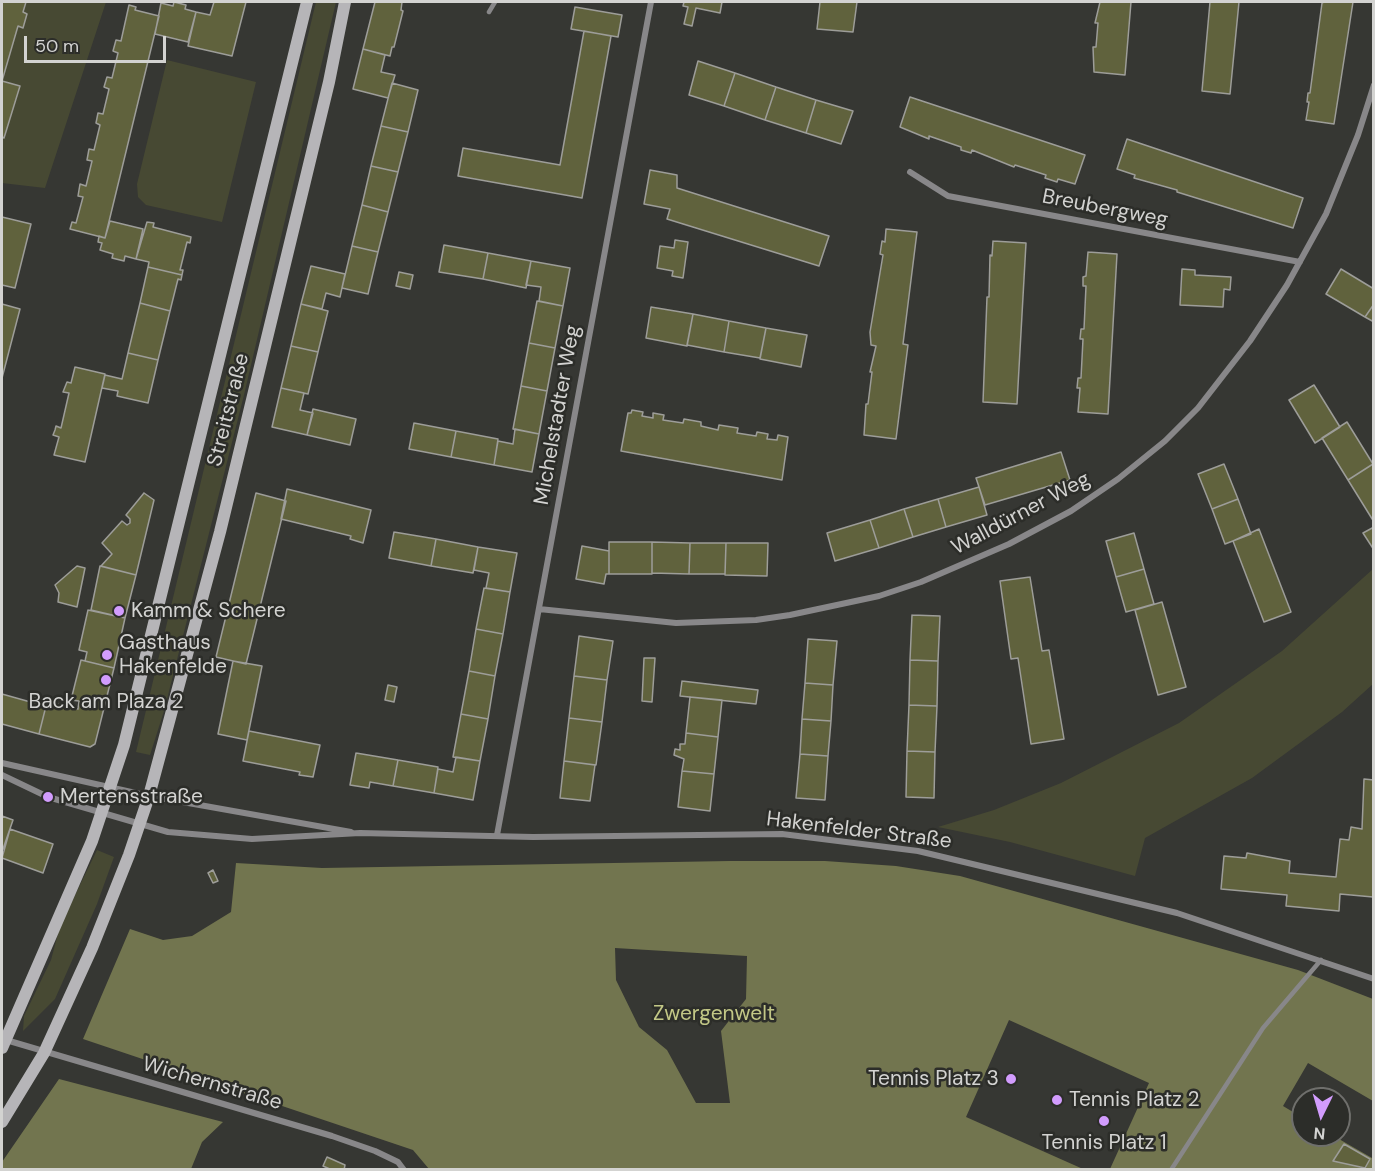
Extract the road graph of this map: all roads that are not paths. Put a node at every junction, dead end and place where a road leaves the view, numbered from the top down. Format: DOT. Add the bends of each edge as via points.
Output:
graph roads {
  1 [pos="307,2"];
  2 [pos="345,2"];
  3 [pos="495,2"];
  4 [pos="651,2"];
  5 [pos="489,12"];
  6 [pos="1374,85"];
  7 [pos="910,172"];
  8 [pos="1300,262"];
  9 [pos="539,609"];
  10 [pos="2,763"];
  11 [pos="2,775"];
  12 [pos="111,788"];
  13 [pos="149,796"];
  14 [pos="103,813"];
  15 [pos="140,824"];
  16 [pos="360,833"];
  17 [pos="497,835"];
  18 [pos="1321,960"];
  19 [pos="1374,979"];
  20 [pos="3,1044"];
  21 [pos="44,1053"];
  22 [pos="2,1122"];
  23 [pos="404,1170"];
  24 [pos="1171,1170"];
  1 -- 12 [label="main road, Streitstraße"];
  2 -- 13 [label="main road, Streitstraße" via="220,532"];
  3 -- 5 [label="lane"];
  4 -- 9 [label="street, Michelstadter Weg"];
  6 -- 8 [label="street, Walldürner Weg" via="1326,214"];
  7 -- 8 [label="street, Breubergweg" via="948,196"];
  8 -- 9 [label="street, Walldürner Weg" via="1270,314 1231,368 1165,441 1071,511 962,566 879,596 756,620 649,621"];
  9 -- 17 [label="street, Michelstadter Weg"];
  10 -- 12 [label="street"];
  11 -- 14 [label="street" via="48,797"];
  12 -- 13 [label="street, Hakenfelder Straße"];
  12 -- 14 [label="main road, Streitstraße"];
  13 -- 15 [label="main road, Streitstraße"];
  13 -- 16 [label="street, Hakenfelder Straße"];
  14 -- 15 [label="street, Hakenfelder Straße"];
  14 -- 20 [label="main road, Streitstraße"];
  15 -- 16 [label="street, Hakenfelder Straße" via="168,832 252,839"];
  15 -- 21 [label="main road, Streitstraße" via="92,948"];
  16 -- 17 [label="street, Hakenfelder Straße"];
  17 -- 18 [label="street, Hakenfelder Straße" via="782,834 918,851 1177,914"];
  18 -- 19 [label="street, Hakenfelder Straße"];
  18 -- 24 [label="lane" via="1263,1028"];
  20 -- 21 [label="street, Wichernstraße"];
  21 -- 22 [label="main road, Streitstraße"];
  21 -- 23 [label="street, Wichernstraße" via="332,1136 375,1151 398,1162"];
}
